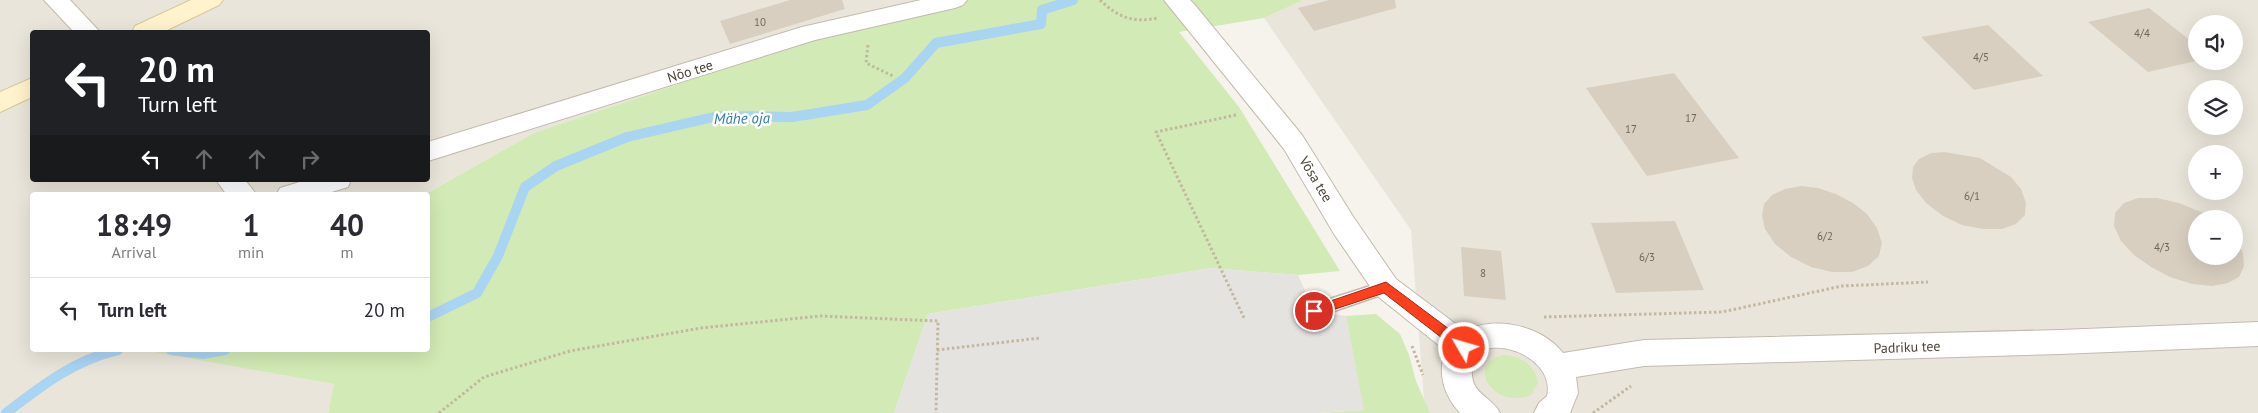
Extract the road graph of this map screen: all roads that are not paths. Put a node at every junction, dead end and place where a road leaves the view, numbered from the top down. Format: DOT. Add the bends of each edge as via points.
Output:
graph roads {
  1 [pos="56,0"];
  2 [pos="211,0"];
  3 [pos="955,0"];
  4 [pos="1181,4"];
  5 [pos="86,30"];
  6 [pos="148,30"];
  7 [pos="30,88"];
  8 [pos="0,103"];
  9 [pos="430,151"];
  10 [pos="231,182"];
  11 [pos="332,182"];
  12 [pos="239,192"];
  13 [pos="300,192"];
  14 [pos="1386,287"];
  15 [pos="1314,311"];
  16 [pos="2258,334"];
  17 [pos="1464,348"];
  18 [pos="1558,368"];
  19 [pos="1484,413"];
  20 [pos="1550,413"];
  1 -- 5 [label="street"];
  2 -- 6 [label="main road"];
  3 -- 9 [label="street, Nõo tee" via="811,33"];
  4 -- 14 [label="street, Võsa tee" via="1293,142"];
  7 -- 8 [label="main road"];
  10 -- 12 [label="street"];
  11 -- 13 [label="street"];
  14 -- 15 [label="lane"];
  14 -- 17 [label="street, Võsa tee"];
  16 -- 18 [label="street, Padriku tee" via="1644,353"];
  17 -- 18 [label="street" via="1486,336 1515,336 1541,349"];
  17 -- 19 [label="street" via="1458,358 1458,384 1465,397"];
  18 -- 20 [label="street" via="1563,383 1562,398"];
}
